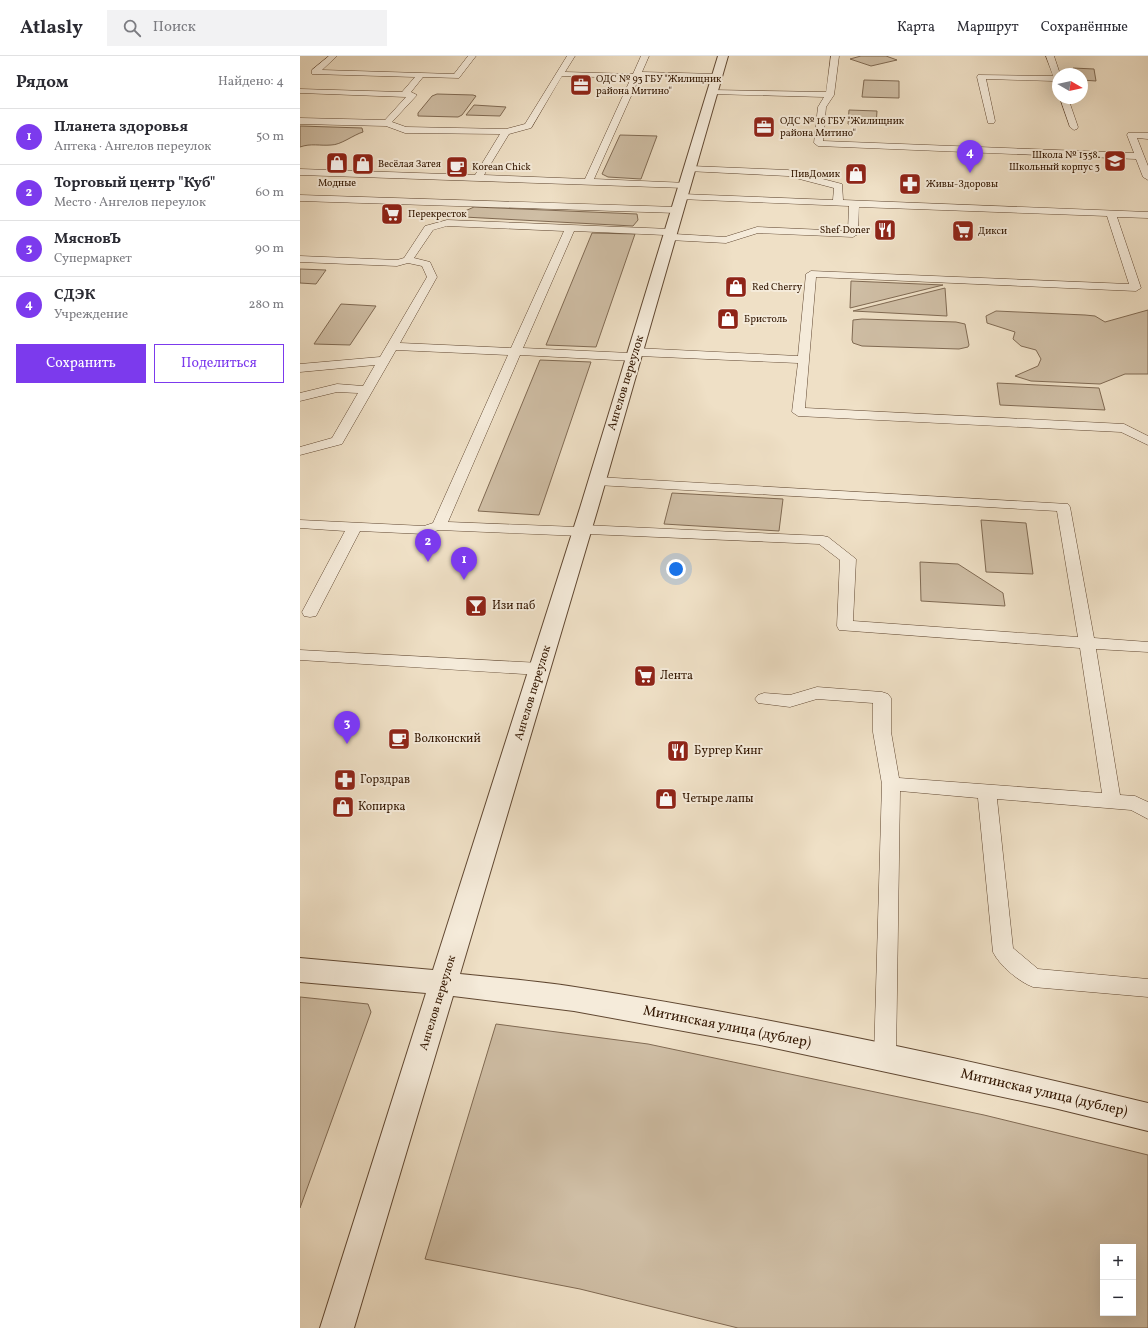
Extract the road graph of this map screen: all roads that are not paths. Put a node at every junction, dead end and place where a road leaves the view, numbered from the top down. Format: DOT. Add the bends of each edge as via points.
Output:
graph roads {
  1 [pos="333,56"];
  2 [pos="472,56"];
  3 [pos="570,56"];
  4 [pos="646,56"];
  5 [pos="723,56"];
  6 [pos="835,56"];
  7 [pos="1050,56"];
  8 [pos="1054,68"];
  9 [pos="560,74"];
  10 [pos="421,75"];
  11 [pos="637,75"];
  12 [pos="1052,80"];
  13 [pos="715,84"];
  14 [pos="300,91"];
  15 [pos="405,94"];
  16 [pos="830,95"];
  17 [pos="1066,104"];
  18 [pos="990,120"];
  19 [pos="300,121"];
  20 [pos="387,123"];
  21 [pos="1074,127"];
  22 [pos="506,132"];
  23 [pos="1148,136"];
  24 [pos="1140,156"];
  25 [pos="690,169"];
  26 [pos="300,172"];
  27 [pos="1148,177"];
  28 [pos="478,178"];
  29 [pos="588,182"];
  30 [pos="683,191"];
  31 [pos="300,198"];
  32 [pos="838,203"];
  33 [pos="854,204"];
  34 [pos="677,210"];
  35 [pos="1111,214"];
  36 [pos="1148,216"];
  37 [pos="570,228"];
  38 [pos="670,234"];
  39 [pos="300,259"];
  40 [pos="408,260"];
  41 [pos="393,346"];
  42 [pos="515,352"];
  43 [pos="635,354"];
  44 [pos="385,360"];
  45 [pos="804,360"];
  46 [pos="300,368"];
  47 [pos="367,390"];
  48 [pos="300,397"];
  49 [pos="1148,441"];
  50 [pos="300,451"];
  51 [pos="597,481"];
  52 [pos="300,524"];
  53 [pos="355,526"];
  54 [pos="439,526"];
  55 [pos="582,530"];
  56 [pos="310,612"];
  57 [pos="1087,642"];
  58 [pos="1148,647"];
  59 [pos="300,655"];
  60 [pos="540,669"];
  61 [pos="764,699"];
  62 [pos="891,784"];
  63 [pos="987,791"];
  64 [pos="1112,801"];
  65 [pos="1148,812"];
  66 [pos="300,970"];
  67 [pos="444,983"];
  68 [pos="1148,988"];
  69 [pos="885,1058"];
  70 [pos="1148,1118"];
  71 [pos="337,1328"];
  1 -- 10 [label="lane" via="315,72"];
  2 -- 10 [label="lane" via="456,76"];
  3 -- 9 [label="lane"];
  4 -- 11 [label="lane"];
  5 -- 13 [label="street, Ангелов переулок"];
  6 -- 16 [label="lane"];
  7 -- 8 [label="lane"];
  9 -- 11 [label="lane"];
  9 -- 22 [label="lane" via="528,126"];
  10 -- 15 [label="lane"];
  11 -- 13 [label="lane"];
  11 -- 29 [label="lane"];
  12 -- 18 [label="lane" via="981,77"];
  13 -- 16 [label="lane"];
  13 -- 25 [label="street, Ангелов переулок"];
  14 -- 15 [label="lane"];
  15 -- 20 [label="lane" via="413,95"];
  16 -- 24 [label="lane" via="822,107 818,143"];
  17 -- 21 [label="lane"];
  19 -- 20 [label="lane"];
  20 -- 22 [label="lane" via="405,130"];
  22 -- 28 [label="lane"];
  23 -- 24 [label="lane" via="1131,135"];
  24 -- 27 [label="lane"];
  25 -- 30 [label="street, Ангелов переулок"];
  25 -- 32 [label="lane" via="788,173 839,186"];
  26 -- 28 [label="lane"];
  28 -- 29 [label="lane"];
  29 -- 30 [label="lane"];
  30 -- 32 [label="lane"];
  30 -- 34 [label="street, Ангелов переулок"];
  31 -- 34 [label="lane"];
  32 -- 33 [label="lane"];
  33 -- 35 [label="lane"];
  33 -- 38 [label="lane" via="853,234 757,230 726,240"];
  34 -- 38 [label="street, Ангелов переулок"];
  35 -- 36 [label="lane"];
  35 -- 45 [label="lane" via="1136,288 811,274"];
  37 -- 38 [label="lane"];
  37 -- 40 [label="lane" via="447,223 429,228"];
  37 -- 42 [label="lane"];
  38 -- 43 [label="street, Ангелов переулок"];
  39 -- 40 [label="lane" via="397,263"];
  40 -- 41 [label="lane" via="426,264 432,277"];
  41 -- 42 [label="lane"];
  41 -- 44 [label="lane"];
  42 -- 43 [label="lane"];
  42 -- 54 [label="lane"];
  43 -- 45 [label="lane"];
  43 -- 51 [label="street, Ангелов переулок"];
  44 -- 46 [label="lane"];
  44 -- 47 [label="lane"];
  45 -- 49 [label="lane" via="798,412 1124,428"];
  47 -- 48 [label="lane" via="337,388"];
  47 -- 50 [label="lane" via="337,441"];
  51 -- 55 [label="street, Ангелов переулок"];
  51 -- 57 [label="lane" via="1063,507"];
  52 -- 53 [label="lane"];
  53 -- 54 [label="lane" via="424,530"];
  53 -- 56 [label="lane"];
  54 -- 55 [label="lane"];
  55 -- 57 [label="lane" via="823,540 848,559 846,626"];
  55 -- 60 [label="street, Ангелов переулок"];
  57 -- 58 [label="lane"];
  57 -- 64 [label="lane"];
  59 -- 60 [label="lane"];
  60 -- 67 [label="street, Ангелов переулок"];
  61 -- 62 [label="lane" via="790,701 817,693 882,698 882,732"];
  62 -- 63 [label="lane"];
  62 -- 69 [label="lane"];
  63 -- 64 [label="lane"];
  63 -- 68 [label="lane" via="1002,952 1033,978"];
  64 -- 65 [label="lane" via="1135,803"];
  66 -- 67 [label="street, Митинская улица (дублер)"];
  67 -- 69 [label="street, Митинская улица (дублер)" via="574,999"];
  67 -- 71 [label="street, Ангелов переулок"];
  69 -- 70 [label="street, Митинская улица (дублер)" via="1054,1094"];
}
